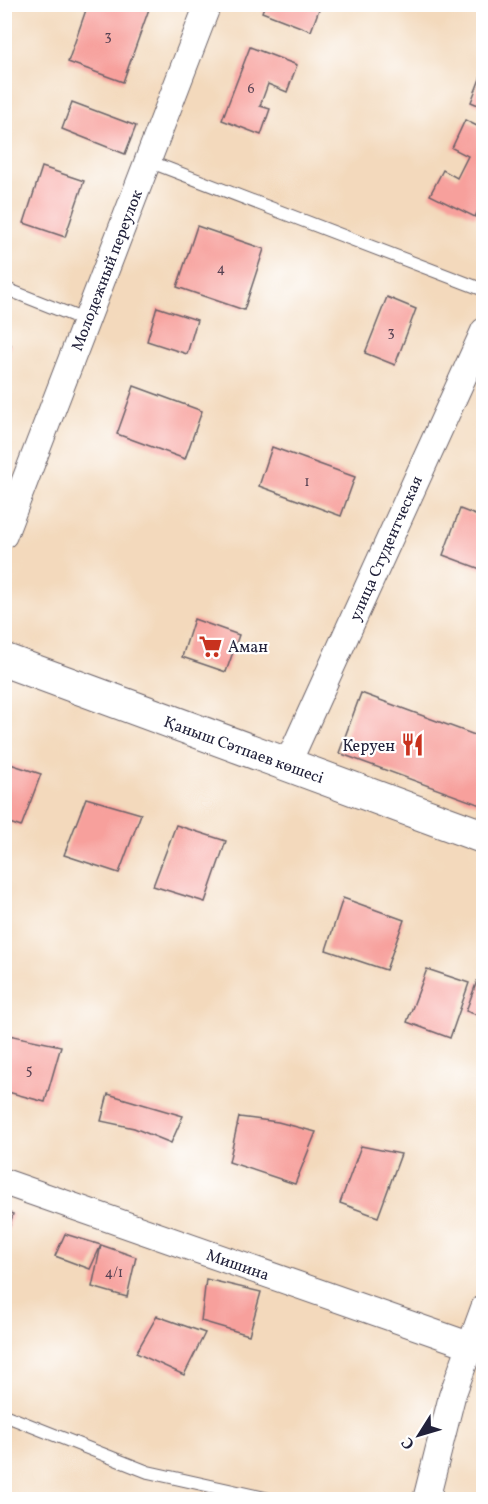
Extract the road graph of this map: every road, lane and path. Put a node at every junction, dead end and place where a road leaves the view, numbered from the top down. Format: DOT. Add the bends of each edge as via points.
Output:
graph roads {
  1 [pos="208,4"];
  2 [pos="148,161"];
  3 [pos="4,288"];
  4 [pos="483,290"];
  5 [pos="87,321"];
  6 [pos="483,331"];
  7 [pos="4,535"];
  8 [pos="4,660"];
  9 [pos="287,765"];
  10 [pos="483,837"];
  11 [pos="4,1182"];
  12 [pos="483,1308"];
  13 [pos="472,1346"];
  14 [pos="4,1415"];
  15 [pos="274,1500"];
  16 [pos="426,1500"];
  1 -- 2 [label="street, Молодежный переулок"];
  2 -- 4 [label="lane"];
  2 -- 5 [label="street, Молодежный переулок"];
  3 -- 5 [label="lane"];
  5 -- 7 [label="street, Молодежный переулок"];
  6 -- 9 [label="street, улица Студентческая"];
  8 -- 9 [label="street, Қаныш Сәтпаев көшесі"];
  9 -- 10 [label="street, Қаныш Сәтпаев көшесі"];
  11 -- 13 [label="street, Мишина"];
  12 -- 13 [label="street"];
  13 -- 16 [label="street" via="452,1396"];
  14 -- 15 [label="lane" via="148,1472"];
}
